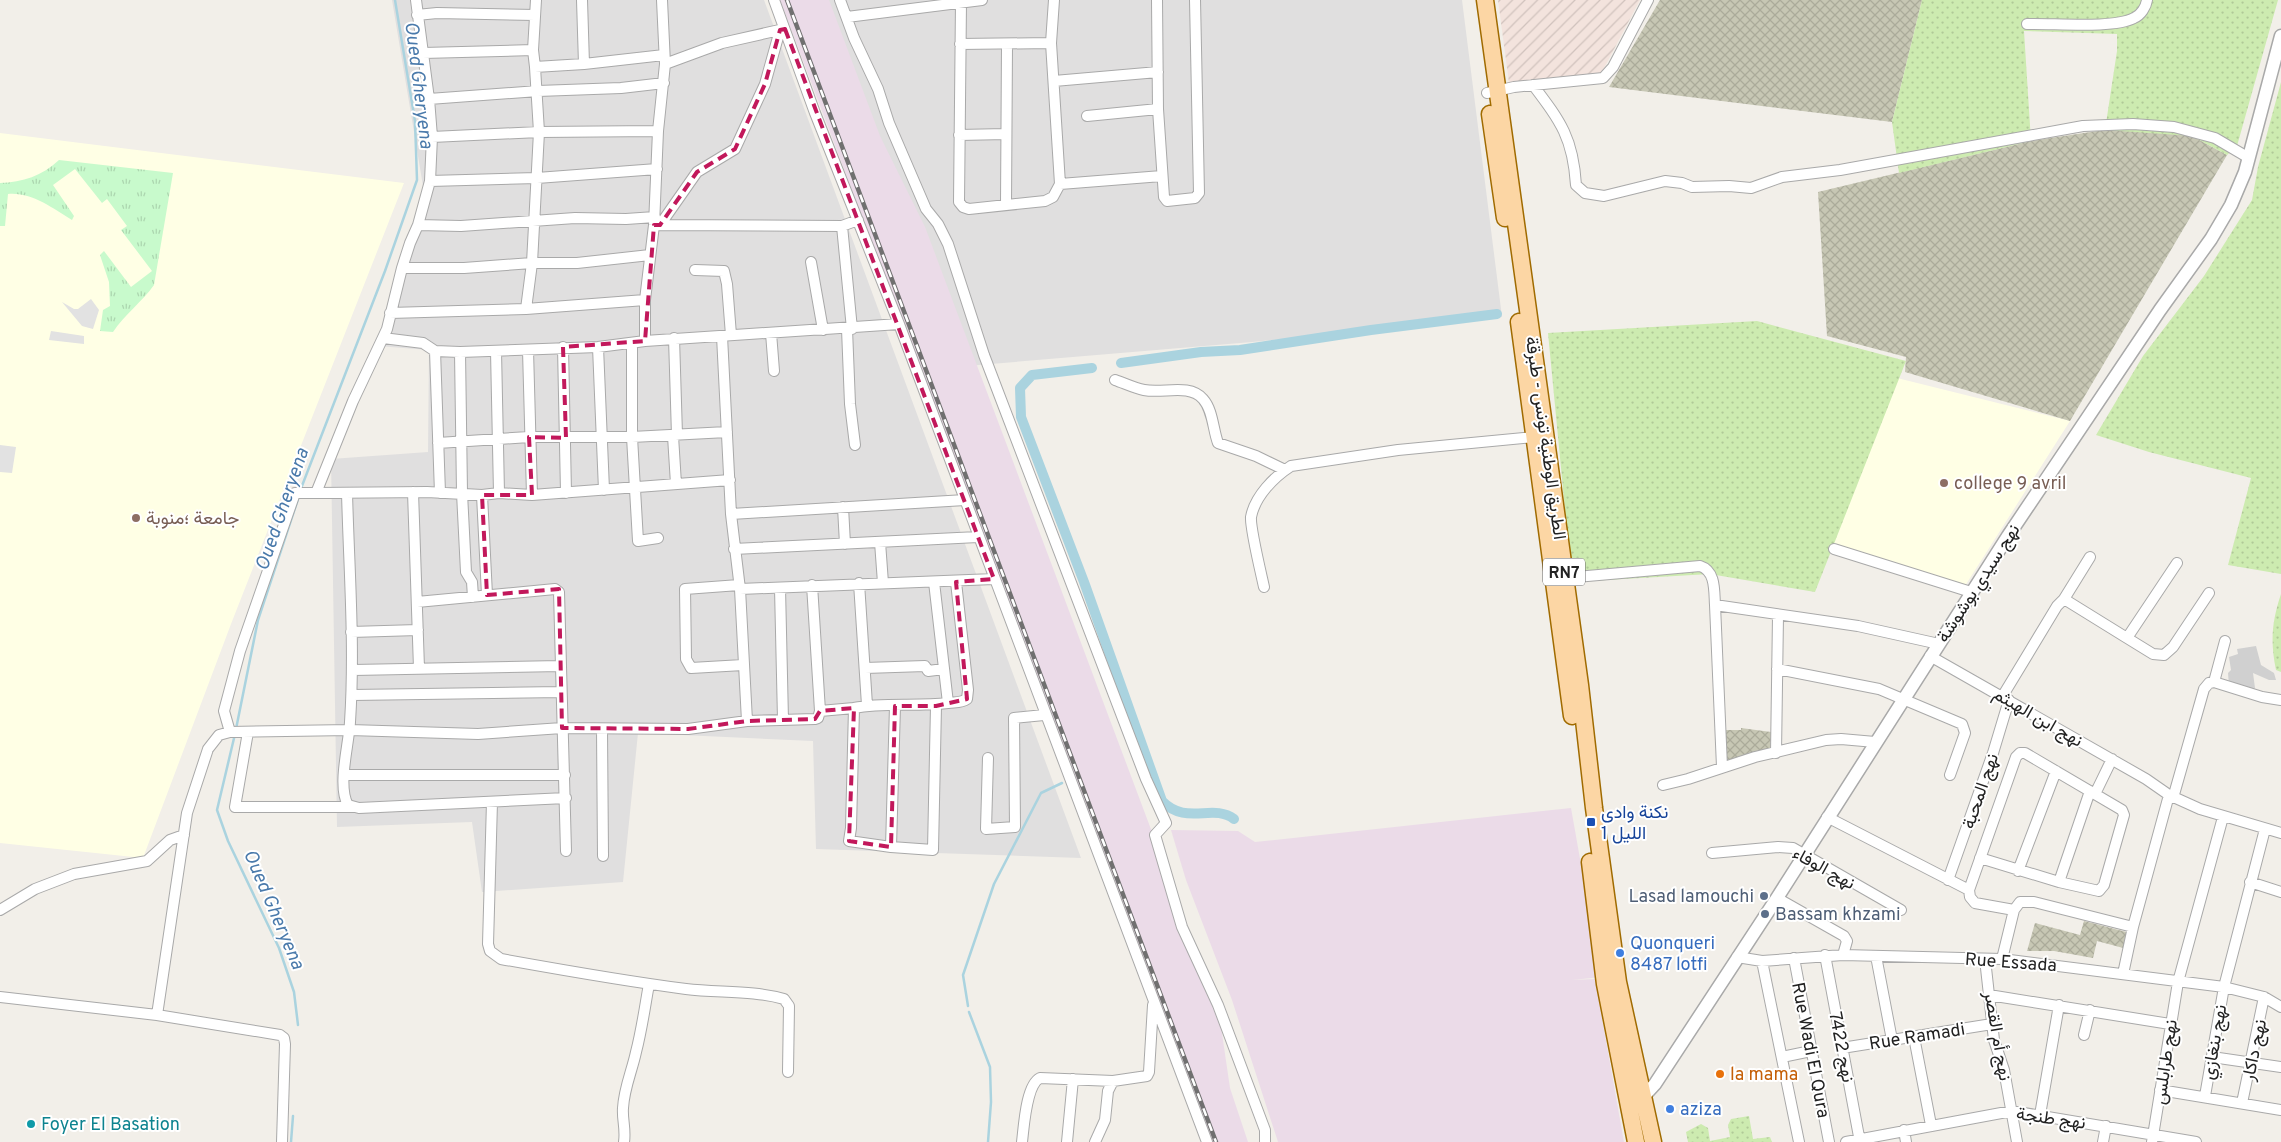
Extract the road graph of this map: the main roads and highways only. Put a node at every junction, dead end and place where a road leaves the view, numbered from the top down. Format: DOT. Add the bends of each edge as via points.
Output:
graph roads {
  1 [pos="1474,0"];
  2 [pos="1485,0"];
  3 [pos="1492,92"];
  4 [pos="1564,615"];
  5 [pos="1636,1142"];
  6 [pos="1653,1142"];
  1 -- 3 [label="main road, الطريق الوطنية تونس - طبرقة / RN7"];
  2 -- 3 [label="main road, الطريق الوطنية تونس - طبرقة / RN7"];
  3 -- 4 [label="main road, الطريق الوطنية تونس - طبرقة / RN7" via="1534,437"];
  3 -- 4 [label="main road, الطريق الوطنية تونس - طبرقة / RN7" via="1512,182 1564,578"];
  4 -- 5 [label="main road, الطريق الوطنية تونس - طبرقة / RN7" via="1569,686 1605,984"];
  4 -- 6 [label="main road, الطريق الوطنية تونس - طبرقة / RN7" via="1580,685 1618,982"];
}
